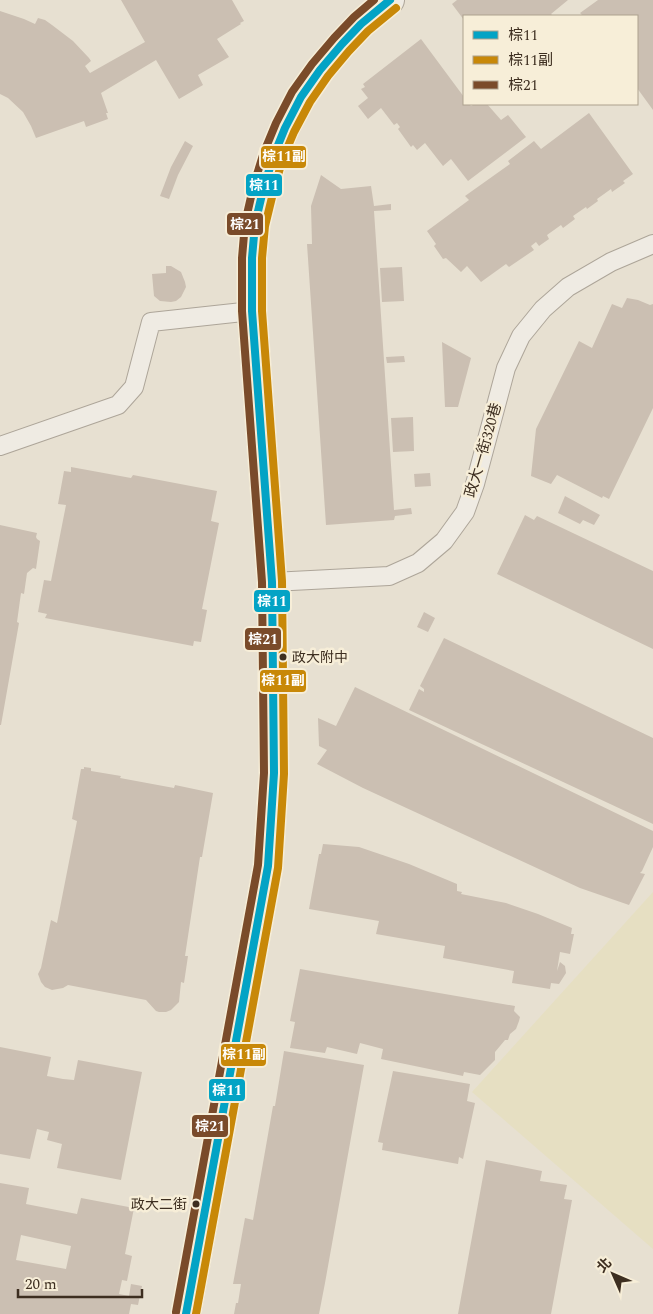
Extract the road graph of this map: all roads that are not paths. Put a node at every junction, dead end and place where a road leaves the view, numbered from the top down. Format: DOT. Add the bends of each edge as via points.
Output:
graph roads {
  1 [pos="390,0"];
  2 [pos="653,244"];
  3 [pos="252,311"];
  4 [pos="0,446"];
  5 [pos="272,582"];
  6 [pos="186,1314"];
  1 -- 3 [label="street" via="361,24 320,70 285,128 264,186 255,224"];
  2 -- 5 [label="lane, 政大一街320巷" via="611,262 568,287 544,308 521,336 506,368 465,512 444,541 418,563 389,576"];
  3 -- 4 [label="lane" via="151,322 134,388 118,405"];
  3 -- 5 [label="street"];
  5 -- 6 [label="street" via="274,773 268,866"];
}
